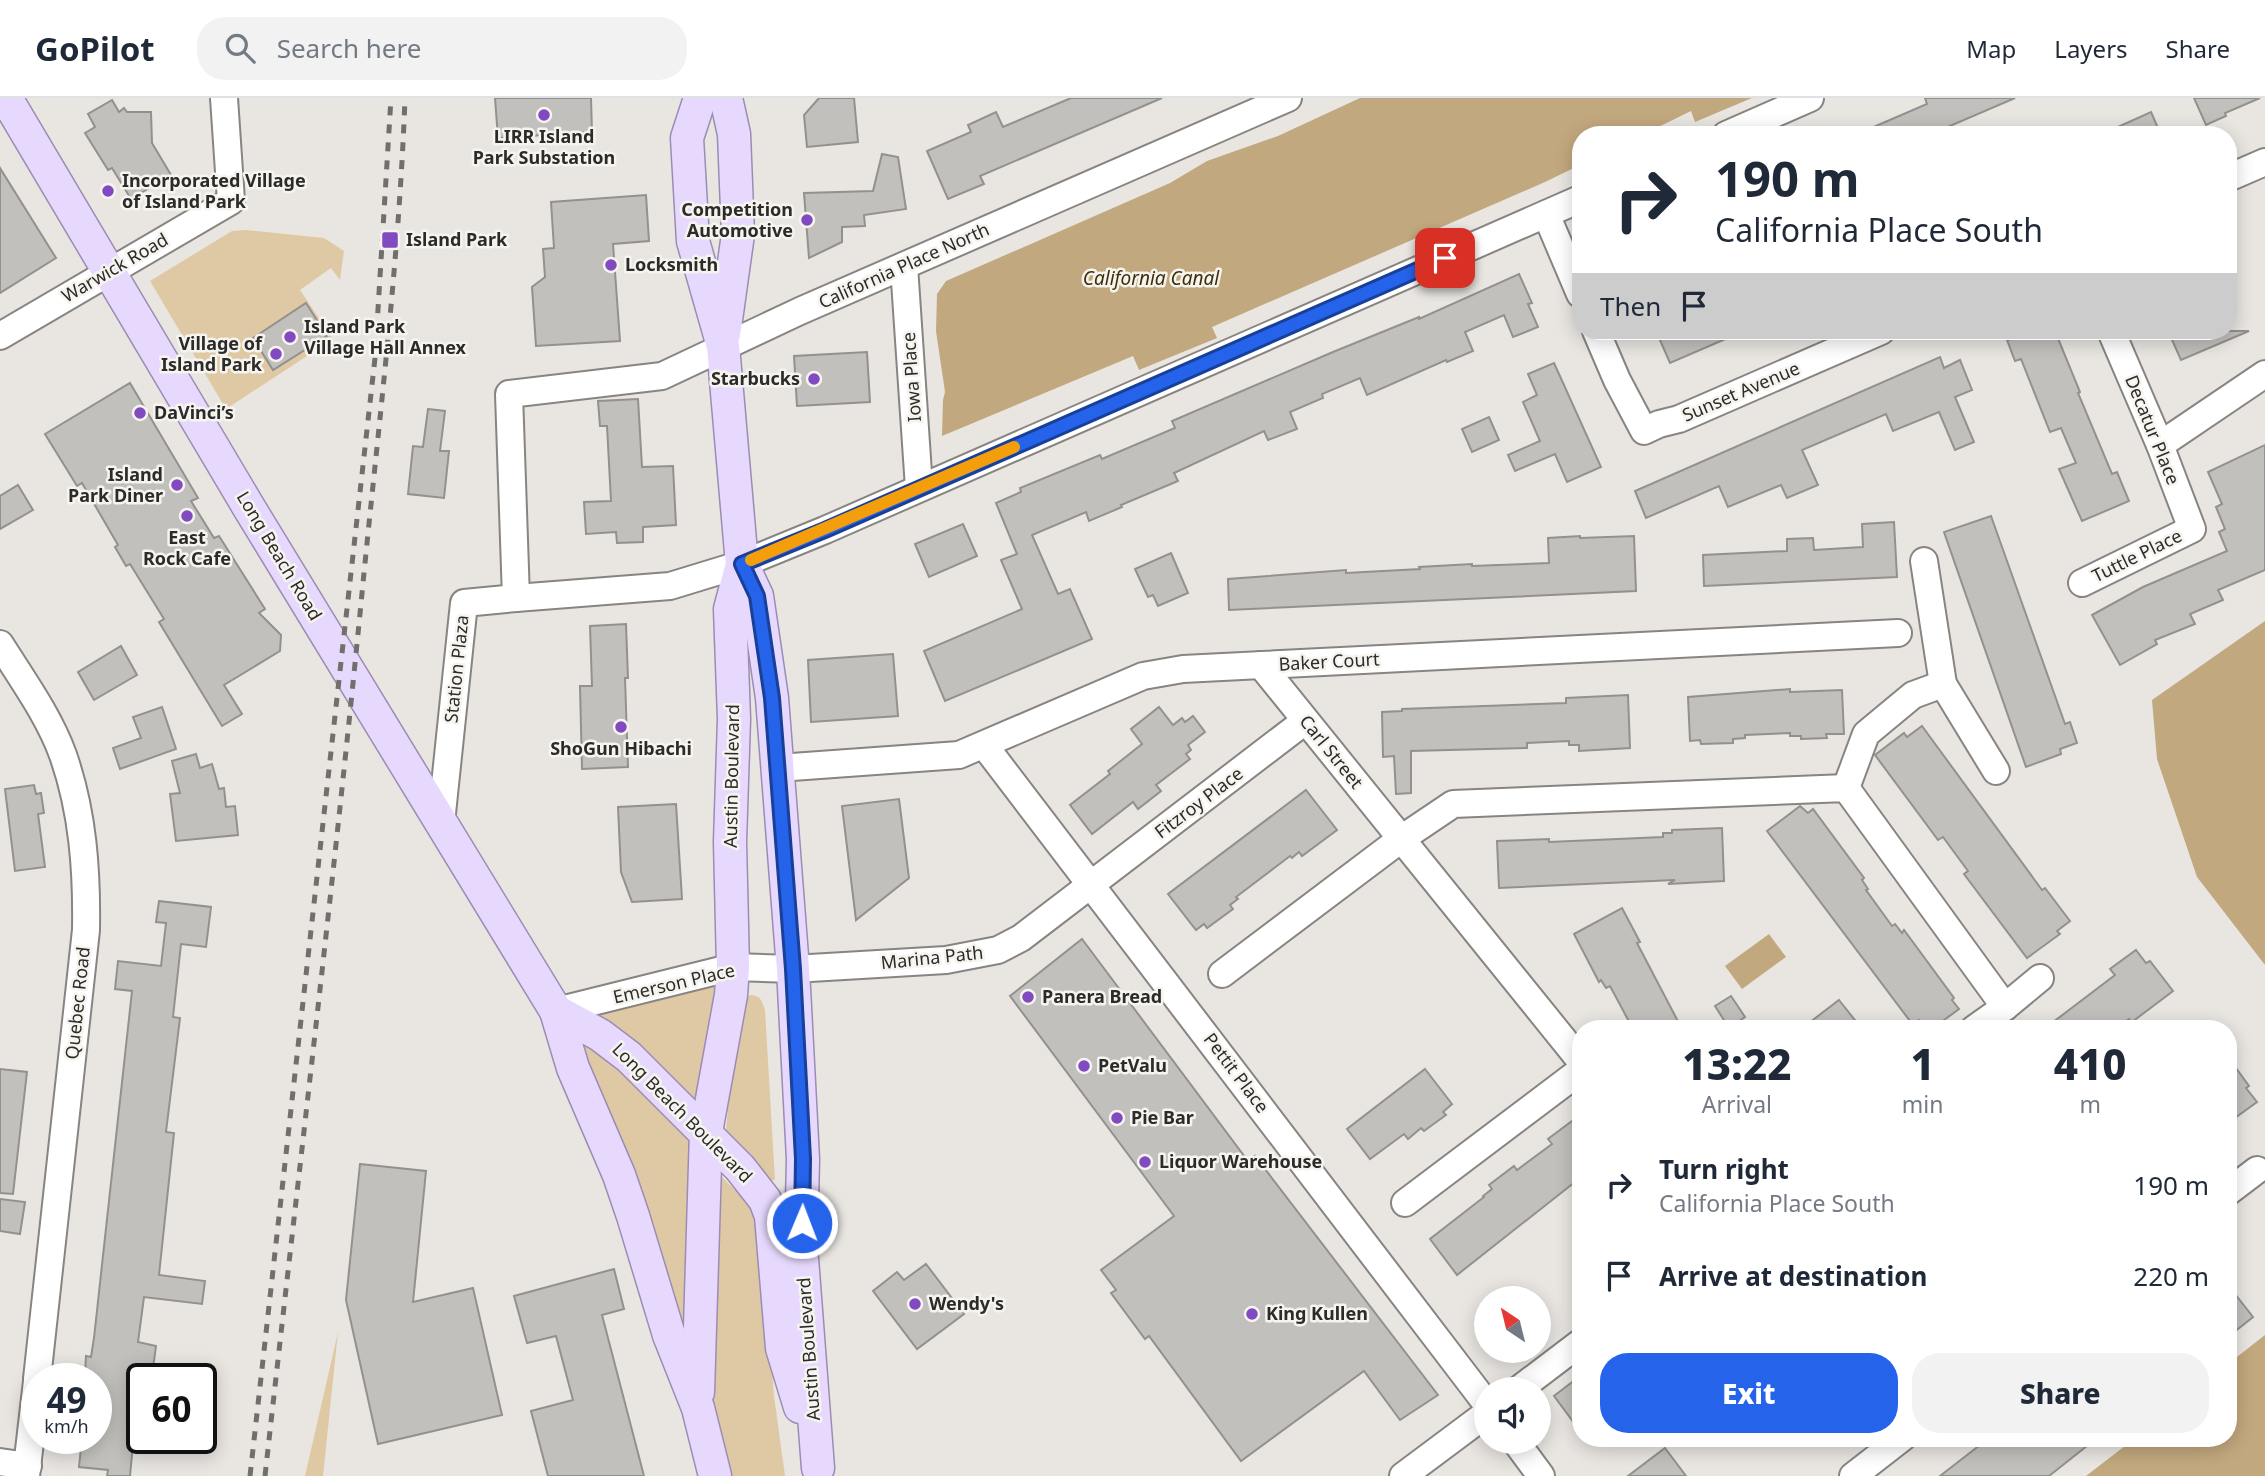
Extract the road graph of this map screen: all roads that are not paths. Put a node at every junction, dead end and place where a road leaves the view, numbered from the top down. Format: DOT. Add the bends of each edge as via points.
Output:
graph roads {
  1 [pos="6,98"];
  2 [pos="224,98"];
  3 [pos="700,98"];
  4 [pos="726,98"];
  5 [pos="1288,98"];
  6 [pos="1810,98"];
  7 [pos="1746,126"];
  8 [pos="2265,162"];
  9 [pos="2237,174"];
  10 [pos="1572,203"];
  11 [pos="1546,214"];
  12 [pos="904,266"];
  13 [pos="110,271"];
  14 [pos="1572,275"];
  15 [pos="0,336"];
  16 [pos="1600,340"];
  17 [pos="1860,340"];
  18 [pos="2115,340"];
  19 [pos="723,346"];
  20 [pos="2265,374"];
  21 [pos="2160,445"];
  22 [pos="919,488"];
  23 [pos="2192,529"];
  24 [pos="1924,561"];
  25 [pos="742,564"];
  26 [pos="2082,583"];
  27 [pos="516,598"];
  28 [pos="1898,633"];
  29 [pos="0,644"];
  30 [pos="1261,665"];
  31 [pos="1943,684"];
  32 [pos="1305,722"];
  33 [pos="984,745"];
  34 [pos="778,768"];
  35 [pos="1996,771"];
  36 [pos="1846,788"];
  37 [pos="441,823"];
  38 [pos="1401,839"];
  39 [pos="1092,884"];
  40 [pos="733,967"];
  41 [pos="793,969"];
  42 [pos="1222,974"];
  43 [pos="2040,978"];
  44 [pos="2005,1007"];
  45 [pos="556,1012"];
  46 [pos="1986,1020"];
  47 [pos="1572,1050"];
  48 [pos="1572,1076"];
  49 [pos="706,1132"];
  50 [pos="2257,1170"];
  51 [pos="2237,1185"];
  52 [pos="1405,1203"];
  53 [pos="1572,1349"];
  54 [pos="39,1363"];
  55 [pos="1535,1377"];
  56 [pos="1474,1387"];
  57 [pos="698,1408"];
  58 [pos="1474,1423"];
  59 [pos="1890,1447"];
  60 [pos="1525,1454"];
  61 [pos="0,1462"];
  62 [pos="27,1471"];
  63 [pos="818,1472"];
  64 [pos="715,1476"];
  65 [pos="1403,1476"];
  66 [pos="1541,1476"];
  67 [pos="1853,1476"];
  1 -- 13 [label="main road, Long Beach Road"];
  2 -- 13 [label="street, Warwick Road" via="231,201"];
  3 -- 19 [label="main road, Austin Boulevard" via="687,138 693,241"];
  4 -- 19 [label="main road, Austin Boulevard" via="734,134 738,234"];
  5 -- 12 [label="street, California Place North"];
  6 -- 7 [label="street"];
  8 -- 9 [label="street"];
  10 -- 11 [label="street"];
  11 -- 14 [label="street"];
  11 -- 22 [label="street"];
  12 -- 19 [label="street, California Place North"];
  12 -- 22 [label="street, Iowa Place"];
  13 -- 15 [label="street, Warwick Road"];
  13 -- 37 [label="main road, Long Beach Road"];
  16 -- 17 [label="street, Sunset Avenue" via="1644,431"];
  18 -- 21 [label="street, Decatur Place"];
  19 -- 25 [label="main road, Austin Boulevard"];
  19 -- 27 [label="street, California Place North" via="662,376 509,394"];
  20 -- 21 [label="street"];
  21 -- 23 [label="street, Decatur Place"];
  22 -- 25 [label="street"];
  23 -- 26 [label="street, Tuttle Place"];
  24 -- 31 [label="street"];
  25 -- 27 [label="street" via="670,586"];
  25 -- 34 [label="main road, Austin Boulevard" via="757,596"];
  25 -- 40 [label="main road, Austin Boulevard" via="730,609"];
  27 -- 37 [label="street, Station Plaza" via="464,603"];
  28 -- 30 [label="street, Baker Court"];
  29 -- 54 [label="street, Quebec Road" via="64,756 87,873 86,930"];
  30 -- 32 [label="street, Carl Street"];
  30 -- 33 [label="street, Baker Court" via="1143,676"];
  31 -- 35 [label="street"];
  31 -- 36 [label="street" via="1913,695 1866,734"];
  32 -- 38 [label="street, Carl Street"];
  32 -- 39 [label="street, Fitzroy Place"];
  33 -- 34 [label="street, Baker Court" via="959,755"];
  33 -- 39 [label="street, Pettit Place"];
  34 -- 41 [label="main road, Austin Boulevard"];
  36 -- 38 [label="street" via="1453,804"];
  36 -- 44 [label="street"];
  37 -- 45 [label="main road, Long Beach Road"];
  38 -- 42 [label="street"];
  38 -- 47 [label="street, Carl Street"];
  39 -- 41 [label="street, Marina Path" via="998,950 946,960"];
  39 -- 56 [label="street, Pettit Place"];
  40 -- 41 [label="street, Emerson Place"];
  40 -- 45 [label="street, Emerson Place"];
  40 -- 49 [label="main road, Austin Boulevard"];
  41 -- 63 [label="main road, Austin Boulevard" via="803,1159 801,1245"];
  43 -- 44 [label="street"];
  44 -- 46 [label="street"];
  45 -- 49 [label="main road, Long Beach Boulevard" via="611,1043"];
  45 -- 57 [label="main road" via="573,1068 619,1175 669,1335"];
  48 -- 52 [label="street"];
  49 -- 57 [label="main road, Austin Boulevard"];
  49 -- 63 [label="main road, Long Beach Boulevard" via="755,1185 771,1216 782,1348"];
  50 -- 51 [label="street"];
  53 -- 55 [label="street"];
  57 -- 64 [label="main road"];
  58 -- 65 [label="street"];
  59 -- 67 [label="street"];
  60 -- 66 [label="street"];
  61 -- 62 [label="street"];
}
